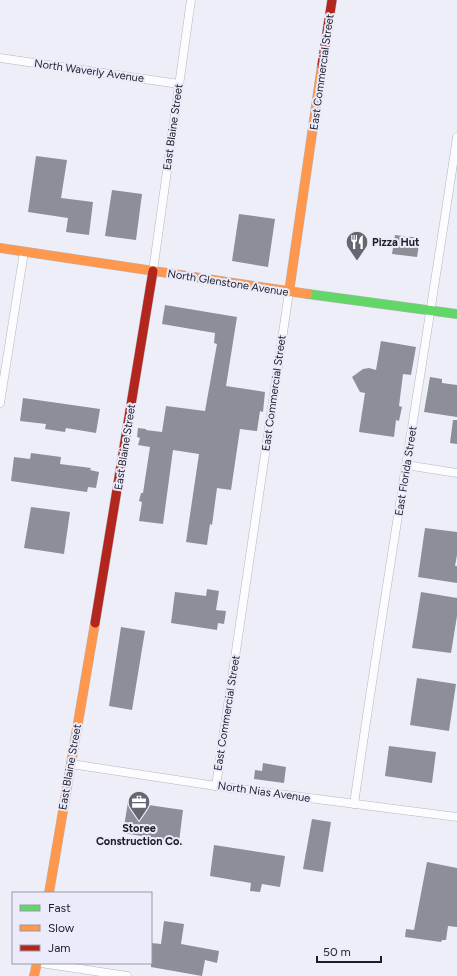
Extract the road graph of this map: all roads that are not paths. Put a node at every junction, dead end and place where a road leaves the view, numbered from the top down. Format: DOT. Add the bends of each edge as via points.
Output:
graph roads {
  1 [pos="191,0"];
  2 [pos="332,0"];
  3 [pos="0,58"];
  4 [pos="179,84"];
  5 [pos="457,137"];
  6 [pos="0,248"];
  7 [pos="24,252"];
  8 [pos="152,271"];
  9 [pos="289,292"];
  10 [pos="431,311"];
  11 [pos="457,314"];
  12 [pos="0,403"];
  13 [pos="406,465"];
  14 [pos="457,473"];
  15 [pos="71,764"];
  16 [pos="216,786"];
  17 [pos="354,804"];
  18 [pos="457,817"];
  19 [pos="49,892"];
  20 [pos="37,964"];
  21 [pos="48,964"];
  22 [pos="34,976"];
  23 [pos="127,976"];
  1 -- 4 [label="street, East Blaine Street"];
  2 -- 9 [label="street, East Commercial Street"];
  3 -- 4 [label="street, North Waverly Avenue"];
  4 -- 8 [label="street, East Blaine Street"];
  5 -- 10 [label="street, East Florida Street"];
  6 -- 7 [label="street, North Glenstone Avenue"];
  7 -- 8 [label="street, North Glenstone Avenue"];
  7 -- 12 [label="street"];
  8 -- 9 [label="street, North Glenstone Avenue"];
  8 -- 15 [label="street, East Blaine Street"];
  9 -- 10 [label="street, North Glenstone Avenue"];
  9 -- 16 [label="street, East Commercial Street"];
  10 -- 11 [label="street, North Glenstone Avenue"];
  10 -- 13 [label="street, East Florida Street"];
  13 -- 14 [label="street"];
  13 -- 17 [label="street, East Florida Street"];
  15 -- 16 [label="street, North Nias Avenue"];
  15 -- 19 [label="street, East Blaine Street"];
  16 -- 17 [label="street, North Nias Avenue"];
  17 -- 18 [label="street, North Nias Avenue"];
  20 -- 22 [label="street"];
  21 -- 23 [label="street"];
}
